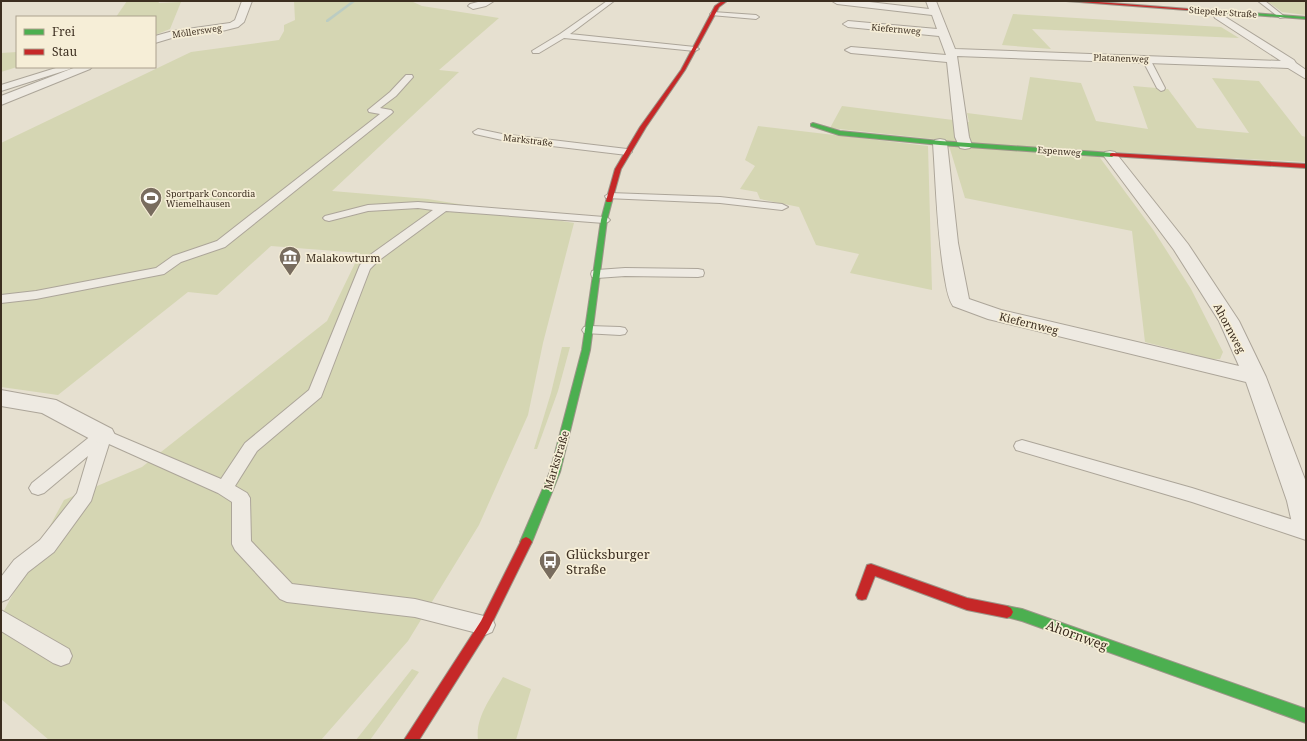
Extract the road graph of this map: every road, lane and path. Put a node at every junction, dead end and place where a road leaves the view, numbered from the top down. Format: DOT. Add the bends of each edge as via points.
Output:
graph roads {
  1 [pos="248,1"];
  2 [pos="489,1"];
  3 [pos="611,1"];
  4 [pos="837,1"];
  5 [pos="931,1"];
  6 [pos="1068,1"];
  7 [pos="1261,1"];
  8 [pos="720,2"];
  9 [pos="473,6"];
  10 [pos="936,13"];
  11 [pos="713,14"];
  12 [pos="1219,16"];
  13 [pos="756,17"];
  14 [pos="1282,17"];
  15 [pos="1306,18"];
  16 [pos="848,24"];
  17 [pos="944,33"];
  18 [pos="562,36"];
  19 [pos="156,40"];
  20 [pos="694,49"];
  21 [pos="851,50"];
  22 [pos="536,51"];
  23 [pos="951,55"];
  24 [pos="1146,59"];
  25 [pos="1291,65"];
  26 [pos="64,68"];
  27 [pos="84,68"];
  28 [pos="1306,75"];
  29 [pos="409,77"];
  30 [pos="1,88"];
  31 [pos="1161,88"];
  32 [pos="1,101"];
  33 [pos="813,125"];
  34 [pos="478,132"];
  35 [pos="940,143"];
  36 [pos="965,145"];
  37 [pos="627,152"];
  38 [pos="1110,155"];
  39 [pos="1306,166"];
  40 [pos="610,196"];
  41 [pos="443,207"];
  42 [pos="782,207"];
  43 [pos="329,218"];
  44 [pos="604,220"];
  45 [pos="698,273"];
  46 [pos="597,274"];
  47 [pos="1,299"];
  48 [pos="589,330"];
  49 [pos="620,331"];
  50 [pos="1255,377"];
  51 [pos="1,398"];
  52 [pos="103,435"];
  53 [pos="1022,446"];
  54 [pos="38,488"];
  55 [pos="224,488"];
  56 [pos="1306,523"];
  57 [pos="1306,532"];
  58 [pos="1,593"];
  59 [pos="862,595"];
  60 [pos="1,620"];
  61 [pos="485,625"];
  62 [pos="61,656"];
  63 [pos="1306,716"];
  64 [pos="411,740"];
  1 -- 19 [label="street, Möllersweg" via="239,22 234,25 173,34"];
  2 -- 9 [label="street"];
  3 -- 18 [label="lane"];
  4 -- 10 [label="street, Kiefernweg"];
  5 -- 10 [label="street"];
  6 -- 14 [label="main road, Stiepeler Straße"];
  7 -- 14 [label="lane, Stiepeler Straße"];
  8 -- 11 [label="main road, Markstraße"];
  10 -- 17 [label="street"];
  11 -- 13 [label="lane"];
  11 -- 20 [label="main road, Markstraße"];
  12 -- 25 [label="street"];
  14 -- 15 [label="main road, Stiepeler Straße"];
  16 -- 17 [label="street, Kiefernweg"];
  17 -- 23 [label="street"];
  18 -- 20 [label="lane"];
  18 -- 22 [label="lane"];
  20 -- 37 [label="main road, Markstraße" via="679,76"];
  21 -- 23 [label="street"];
  23 -- 24 [label="street, Platanenweg"];
  23 -- 36 [label="street"];
  24 -- 25 [label="street, Platanenweg"];
  24 -- 31 [label="lane"];
  25 -- 28 [label="street"];
  26 -- 30 [label="lane"];
  27 -- 32 [label="street"];
  29 -- 47 [label="lane" via="393,94 372,110 388,112 221,244 177,259 160,271 36,295"];
  33 -- 35 [label="main road, Espenweg" via="839,133"];
  34 -- 37 [label="lane, Markstraße"];
  35 -- 36 [label="main road, Espenweg"];
  35 -- 50 [label="street, Kiefernweg" via="948,233 955,285 960,302 995,315"];
  36 -- 38 [label="main road, Espenweg"];
  37 -- 40 [label="main road, Markstraße" via="618,169"];
  38 -- 39 [label="main road, Espenweg"];
  38 -- 50 [label="street, Ahornweg" via="1198,272 1229,321"];
  40 -- 42 [label="lane" via="720,200"];
  40 -- 44 [label="main road, Markstraße"];
  41 -- 43 [label="lane" via="418,205 368,208"];
  41 -- 44 [label="lane"];
  41 -- 55 [label="lane" via="364,268 316,393 251,447"];
  44 -- 46 [label="main road, Markstraße"];
  45 -- 46 [label="lane"];
  46 -- 48 [label="main road, Markstraße"];
  48 -- 49 [label="lane"];
  48 -- 61 [label="main road, Markstraße" via="555,472 533,529"];
  50 -- 56 [label="street, Ahornweg"];
  51 -- 52 [label="street" via="48,406"];
  52 -- 54 [label="lane"];
  52 -- 55 [label="lane"];
  52 -- 58 [label="lane" via="85,496 47,546 21,566"];
  53 -- 57 [label="lane" via="1192,495"];
  55 -- 61 [label="lane" via="241,498 242,544 287,593 415,608"];
  59 -- 63 [label="main road, Ahornweg" via="871,569 967,604 1022,615"];
  60 -- 62 [label="lane"];
  61 -- 64 [label="main road, Markstraße"];
}
